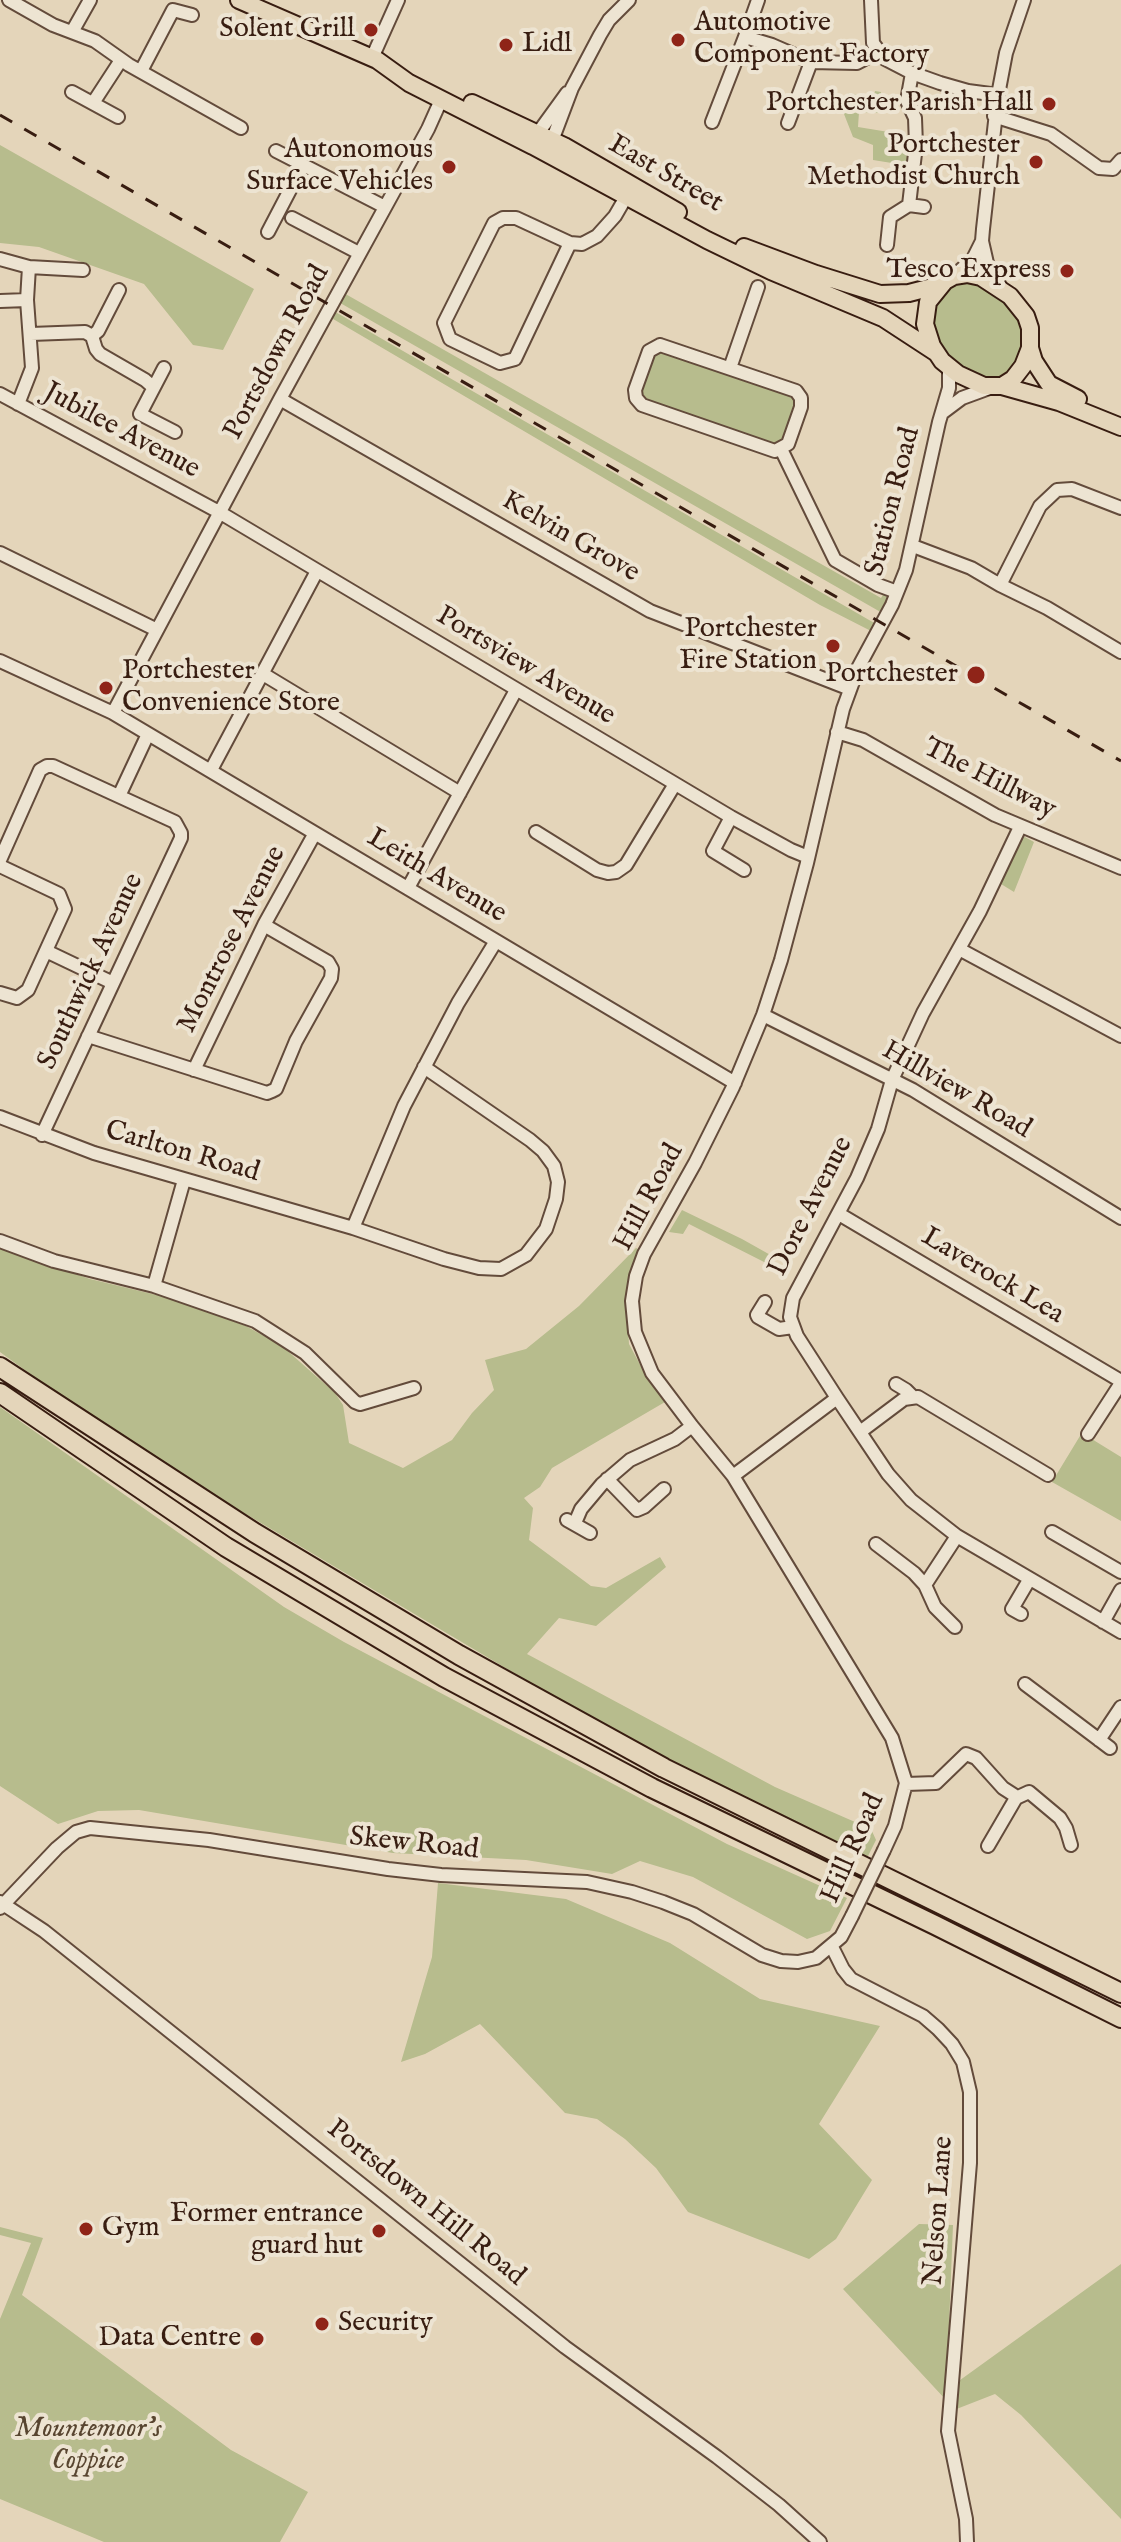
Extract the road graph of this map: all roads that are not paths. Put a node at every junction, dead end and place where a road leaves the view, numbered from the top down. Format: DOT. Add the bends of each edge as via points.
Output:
graph roads {
  1 [pos="9,0"];
  2 [pos="90,0"];
  3 [pos="239,0"];
  4 [pos="398,0"];
  5 [pos="629,0"];
  6 [pos="758,0"];
  7 [pos="871,0"];
  8 [pos="1024,0"];
  9 [pos="173,5"];
  10 [pos="192,15"];
  11 [pos="72,32"];
  12 [pos="745,37"];
  13 [pos="878,52"];
  14 [pos="374,59"];
  15 [pos="121,60"];
  16 [pos="811,62"];
  17 [pos="141,71"];
  18 [pos="912,73"];
  19 [pos="72,92"];
  20 [pos="998,95"];
  21 [pos="441,100"];
  22 [pos="93,103"];
  23 [pos="994,116"];
  24 [pos="118,117"];
  25 [pos="712,122"];
  26 [pos="788,123"];
  27 [pos="241,128"];
  28 [pos="541,143"];
  29 [pos="276,151"];
  30 [pos="1121,160"];
  31 [pos="303,165"];
  32 [pos="648,195"];
  33 [pos="626,197"];
  34 [pos="909,205"];
  35 [pos="385,207"];
  36 [pos="924,207"];
  37 [pos="292,218"];
  38 [pos="268,232"];
  39 [pos="982,241"];
  40 [pos="570,243"];
  41 [pos="887,245"];
  42 [pos="359,253"];
  43 [pos="0,259"];
  44 [pos="29,267"];
  45 [pos="83,270"];
  46 [pos="954,276"];
  47 [pos="940,285"];
  48 [pos="758,287"];
  49 [pos="119,290"];
  50 [pos="1005,292"];
  51 [pos="27,300"];
  52 [pos="0,301"];
  53 [pos="31,334"];
  54 [pos="92,336"];
  55 [pos="1030,348"];
  56 [pos="935,352"];
  57 [pos="164,368"];
  58 [pos="730,368"];
  59 [pos="949,368"];
  60 [pos="997,386"];
  61 [pos="153,387"];
  62 [pos="0,394"];
  63 [pos="280,399"];
  64 [pos="18,404"];
  65 [pos="941,415"];
  66 [pos="1121,416"];
  67 [pos="1121,427"];
  68 [pos="175,432"];
  69 [pos="781,449"];
  70 [pos="1121,508"];
  71 [pos="219,512"];
  72 [pos="913,546"];
  73 [pos="0,553"];
  74 [pos="317,571"];
  75 [pos="1000,585"];
  76 [pos="897,592"];
  77 [pos="157,630"];
  78 [pos="872,644"];
  79 [pos="1121,652"];
  80 [pos="0,661"];
  81 [pos="263,674"];
  82 [pos="850,689"];
  83 [pos="516,690"];
  84 [pos="113,713"];
  85 [pos="837,732"];
  86 [pos="148,734"];
  87 [pos="211,770"];
  88 [pos="675,784"];
  89 [pos="460,793"];
  90 [pos="119,796"];
  91 [pos="731,817"];
  92 [pos="1020,827"];
  93 [pos="536,832"];
  94 [pos="315,833"];
  95 [pos="808,857"];
  96 [pos="0,863"];
  97 [pos="1121,868"];
  98 [pos="744,870"];
  99 [pos="408,888"];
  100 [pos="264,925"];
  101 [pos="496,941"];
  102 [pos="959,949"];
  103 [pos="46,951"];
  104 [pos="113,983"];
  105 [pos="0,993"];
  106 [pos="763,1015"];
  107 [pos="88,1036"];
  108 [pos="1121,1036"];
  109 [pos="424,1067"];
  110 [pos="194,1070"];
  111 [pos="892,1080"];
  112 [pos="735,1083"];
  113 [pos="0,1117"];
  114 [pos="42,1135"];
  115 [pos="184,1180"];
  116 [pos="839,1214"];
  117 [pos="1121,1218"];
  118 [pos="353,1228"];
  119 [pos="0,1241"];
  120 [pos="154,1286"];
  121 [pos="765,1302"];
  122 [pos="793,1327"];
  123 [pos="0,1367"];
  124 [pos="1121,1382"];
  125 [pos="896,1384"];
  126 [pos="414,1388"];
  127 [pos="0,1393"];
  128 [pos="913,1397"];
  129 [pos="837,1398"];
  130 [pos="692,1426"];
  131 [pos="860,1432"];
  132 [pos="1088,1434"];
  133 [pos="1048,1475"];
  134 [pos="733,1476"];
  135 [pos="607,1479"];
  136 [pos="664,1489"];
  137 [pos="1052,1532"];
  138 [pos="590,1533"];
  139 [pos="957,1536"];
  140 [pos="876,1544"];
  141 [pos="1121,1572"];
  142 [pos="1029,1580"];
  143 [pos="925,1585"];
  144 [pos="1121,1590"];
  145 [pos="1021,1614"];
  146 [pos="1103,1622"];
  147 [pos="955,1627"];
  148 [pos="1121,1632"];
  149 [pos="1025,1684"];
  150 [pos="1121,1707"];
  151 [pos="906,1784"];
  152 [pos="1017,1797"];
  153 [pos="1071,1845"];
  154 [pos="988,1846"];
  155 [pos="1,1905"];
  156 [pos="832,1947"];
  157 [pos="1121,1993"];
  158 [pos="1121,2018"];
  159 [pos="820,2542"];
  160 [pos="967,2542"];
  1 -- 11 [label="street"];
  2 -- 11 [label="street"];
  3 -- 14 [label="main road"];
  4 -- 14 [label="street"];
  5 -- 28 [label="street" via="609,20"];
  6 -- 12 [label="street"];
  7 -- 13 [label="street" via="871,33"];
  8 -- 20 [label="street"];
  9 -- 10 [label="street"];
  9 -- 17 [label="street"];
  11 -- 15 [label="street"];
  12 -- 16 [label="street"];
  12 -- 25 [label="street"];
  13 -- 16 [label="street" via="857,63"];
  13 -- 18 [label="street"];
  14 -- 21 [label="main road, East Street"];
  14 -- 28 [label="main road, East Street" via="394,63"];
  15 -- 17 [label="street"];
  15 -- 22 [label="street"];
  16 -- 26 [label="street"];
  17 -- 27 [label="street"];
  18 -- 20 [label="street"];
  18 -- 34 [label="street" via="907,101 915,118 916,145"];
  19 -- 22 [label="street"];
  20 -- 23 [label="street"];
  21 -- 28 [label="main road, East Street"];
  21 -- 35 [label="street, Portsdown Road"];
  22 -- 24 [label="street"];
  23 -- 30 [label="street" via="1051,134 1099,168 1113,169"];
  23 -- 39 [label="street"];
  28 -- 32 [label="main road, East Street"];
  28 -- 33 [label="main road, East Street"];
  29 -- 31 [label="street"];
  31 -- 35 [label="street"];
  31 -- 38 [label="street"];
  32 -- 33 [label="street"];
  32 -- 47 [label="main road, East Street" via="746,248 867,291 899,294"];
  33 -- 40 [label="street" via="597,236"];
  33 -- 56 [label="main road, East Street" via="743,258 883,318"];
  34 -- 36 [label="street"];
  34 -- 41 [label="street" via="890,217"];
  35 -- 42 [label="street, Portsdown Road"];
  37 -- 42 [label="street"];
  39 -- 46 [label="street" via="973,259"];
  39 -- 50 [label="street" via="991,273"];
  40 -- 40 [label="street" via="516,218 494,223 444,323 450,339 500,363 515,359"];
  42 -- 63 [label="street, Portsdown Road"];
  43 -- 44 [label="street"];
  44 -- 45 [label="street"];
  44 -- 51 [label="street"];
  46 -- 47 [label="main road"];
  46 -- 50 [label="main road" via="978,275"];
  47 -- 56 [label="main road" via="925,318"];
  48 -- 58 [label="street"];
  49 -- 54 [label="street"];
  50 -- 55 [label="main road" via="1026,316"];
  51 -- 52 [label="street"];
  51 -- 53 [label="street"];
  53 -- 54 [label="street"];
  53 -- 64 [label="street" via="31,374"];
  54 -- 61 [label="street" via="100,354"];
  55 -- 60 [label="main road" via="1018,373"];
  55 -- 66 [label="main road" via="1049,384"];
  56 -- 59 [label="main road"];
  57 -- 61 [label="street"];
  58 -- 69 [label="street" via="799,394 801,407 788,444"];
  58 -- 69 [label="street" via="655,346 636,398 642,405"];
  59 -- 60 [label="main road" via="976,383"];
  59 -- 65 [label="street, Station Road"];
  60 -- 65 [label="street, Station Road" via="962,398"];
  60 -- 67 [label="main road" via="1047,398"];
  61 -- 68 [label="street" via="140,414"];
  62 -- 64 [label="street, Jubilee Avenue"];
  63 -- 71 [label="street, Portsdown Road"];
  63 -- 82 [label="street, Kelvin Grove" via="650,611"];
  64 -- 71 [label="street, Jubilee Avenue"];
  65 -- 72 [label="street, Station Road"];
  69 -- 76 [label="street" via="835,560"];
  70 -- 75 [label="street" via="1072,489 1057,490 1040,506"];
  71 -- 74 [label="street, Portsview Avenue"];
  71 -- 77 [label="street, Portsdown Road"];
  72 -- 75 [label="street" via="955,560"];
  72 -- 76 [label="street, Station Road"];
  73 -- 77 [label="street"];
  74 -- 81 [label="street"];
  74 -- 83 [label="street, Portsview Avenue"];
  75 -- 79 [label="street"];
  76 -- 78 [label="street, Station Road"];
  77 -- 84 [label="street, Portsdown Road"];
  78 -- 82 [label="street, Hill Road"];
  80 -- 84 [label="street, Leith Avenue"];
  81 -- 87 [label="street"];
  81 -- 89 [label="street"];
  82 -- 85 [label="street, Hill Road"];
  83 -- 88 [label="street, Portsview Avenue"];
  83 -- 89 [label="street"];
  84 -- 86 [label="street, Leith Avenue"];
  85 -- 92 [label="street, The Hillway" via="863,740"];
  85 -- 95 [label="street, Hill Road"];
  86 -- 87 [label="street, Leith Avenue"];
  86 -- 90 [label="street"];
  87 -- 94 [label="street, Leith Avenue"];
  88 -- 91 [label="street, Portsview Avenue"];
  88 -- 93 [label="street" via="626,865 616,872 597,870"];
  89 -- 99 [label="street"];
  90 -- 96 [label="street" via="53,766 43,768"];
  90 -- 104 [label="street, Southwick Avenue" via="175,822 181,838"];
  91 -- 95 [label="street, Portsview Avenue"];
  91 -- 98 [label="street" via="713,851"];
  92 -- 97 [label="street, The Hillway"];
  92 -- 102 [label="street, Dore Avenue"];
  94 -- 99 [label="street, Leith Avenue"];
  94 -- 100 [label="street, Montrose Avenue"];
  95 -- 106 [label="street, Hill Road"];
  96 -- 103 [label="street" via="62,898 65,909"];
  99 -- 101 [label="street, Leith Avenue"];
  100 -- 110 [label="street, Montrose Avenue"];
  100 -- 110 [label="street" via="328,962 331,978 276,1089 267,1093"];
  101 -- 109 [label="street"];
  101 -- 112 [label="street, Leith Avenue"];
  102 -- 108 [label="street"];
  102 -- 111 [label="street, Dore Avenue"];
  103 -- 104 [label="street"];
  103 -- 105 [label="street" via="26,993 12,998"];
  104 -- 107 [label="street, Southwick Avenue"];
  106 -- 111 [label="street, Hillview Road"];
  106 -- 112 [label="street, Hill Road"];
  107 -- 110 [label="street"];
  107 -- 114 [label="street, Southwick Avenue"];
  109 -- 118 [label="street"];
  109 -- 118 [label="street, Carlton Road" via="501,1118 549,1159 558,1182 546,1229 526,1255 490,1270"];
  111 -- 116 [label="street, Dore Avenue" via="878,1129"];
  111 -- 117 [label="street, Hillview Road"];
  112 -- 130 [label="street, Hill Road" via="652,1237 633,1290 633,1318 644,1357"];
  113 -- 114 [label="street, Carlton Road"];
  114 -- 115 [label="street, Carlton Road"];
  115 -- 118 [label="street, Carlton Road"];
  115 -- 120 [label="street"];
  116 -- 122 [label="street, Dore Avenue" via="793,1298"];
  116 -- 124 [label="street, Laverock Lea"];
  119 -- 120 [label="street" via="54,1261"];
  120 -- 126 [label="street" via="271,1330 360,1404"];
  121 -- 122 [label="street" via="758,1317 779,1329"];
  122 -- 129 [label="street"];
  123 -- 157 [label="highway" via="255,1533 459,1655 664,1768"];
  124 -- 132 [label="street"];
  125 -- 128 [label="street"];
  127 -- 158 [label="highway" via="226,1547 444,1677 652,1788"];
  128 -- 131 [label="street" via="893,1405"];
  128 -- 133 [label="street"];
  129 -- 131 [label="street"];
  129 -- 134 [label="street"];
  130 -- 134 [label="street, Hill Road"];
  130 -- 135 [label="street"];
  131 -- 139 [label="street" via="905,1493"];
  134 -- 151 [label="street, Hill Road" via="892,1738"];
  135 -- 136 [label="street" via="637,1510"];
  135 -- 138 [label="street" via="571,1521"];
  137 -- 141 [label="street" via="1072,1551"];
  139 -- 142 [label="street"];
  139 -- 143 [label="street"];
  140 -- 143 [label="street"];
  142 -- 145 [label="street" via="1012,1609"];
  142 -- 146 [label="street"];
  143 -- 147 [label="street" via="935,1607"];
  144 -- 146 [label="street"];
  146 -- 148 [label="street"];
  149 -- 150 [label="street" via="1104,1744"];
  151 -- 152 [label="street" via="936,1783 966,1754"];
  151 -- 156 [label="street, Hill Road, bridge" via="895,1826"];
  152 -- 153 [label="street" via="1029,1792 1071,1824"];
  152 -- 154 [label="street"];
  155 -- 156 [label="street, Skew Road" via="76,1832 117,1829 441,1875 587,1882 693,1914 781,1961 816,1958"];
  155 -- 159 [label="street, Portsdown Hill Road" via="44,1931 565,2347 730,2466"];
  156 -- 160 [label="street, Nelson Lane" via="851,1979 913,2010 938,2029 963,2062 970,2092 970,2163 948,2431"];
}
